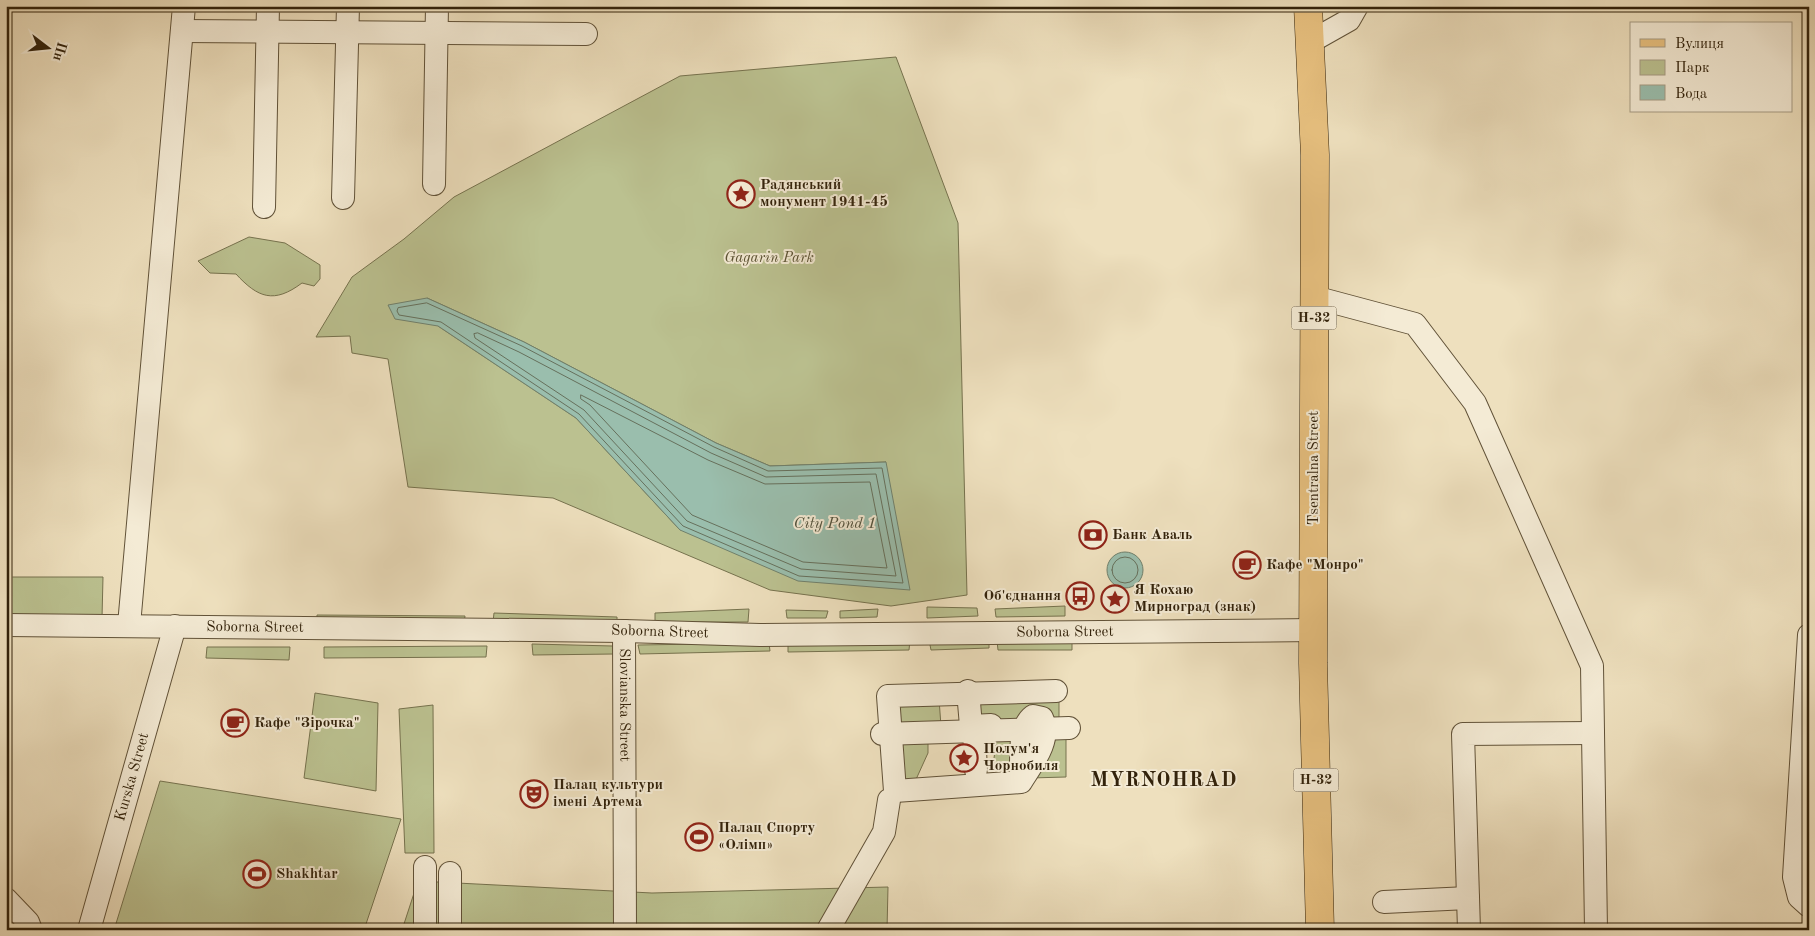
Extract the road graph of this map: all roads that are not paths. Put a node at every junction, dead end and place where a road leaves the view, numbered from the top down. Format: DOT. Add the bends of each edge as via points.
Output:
graph roads {
  1 [pos="184,6"];
  2 [pos="268,6"];
  3 [pos="348,6"];
  4 [pos="437,6"];
  5 [pos="1308,6"];
  6 [pos="1357,6"];
  7 [pos="182,31"];
  8 [pos="268,33"];
  9 [pos="347,33"];
  10 [pos="437,33"];
  11 [pos="586,34"];
  12 [pos="1310,42"];
  13 [pos="434,184"];
  14 [pos="343,198"];
  15 [pos="264,207"];
  16 [pos="1314,297"];
  17 [pos="6,625"];
  18 [pos="129,625"];
  19 [pos="175,626"];
  20 [pos="1314,630"];
  21 [pos="624,631"];
  22 [pos="1809,636"];
  23 [pos="945,680"];
  24 [pos="1056,691"];
  25 [pos="968,692"];
  26 [pos="1069,728"];
  27 [pos="1013,730"];
  28 [pos="974,731"];
  29 [pos="947,732"];
  30 [pos="1593,733"];
  31 [pos="882,734"];
  32 [pos="977,778"];
  33 [pos="888,800"];
  34 [pos="425,867"];
  35 [pos="450,873"];
  36 [pos="1468,898"];
  37 [pos="6,899"];
  38 [pos="1384,902"];
  39 [pos="1809,906"];
  40 [pos="31,930"];
  41 [pos="89,930"];
  42 [pos="425,930"];
  43 [pos="450,930"];
  44 [pos="625,930"];
  45 [pos="828,930"];
  46 [pos="1320,930"];
  47 [pos="1469,930"];
  48 [pos="1596,930"];
  1 -- 7 [label="street"];
  2 -- 8 [label="street"];
  3 -- 9 [label="street"];
  4 -- 10 [label="street"];
  5 -- 12 [label="main road, Tsentralna Street / Н-32"];
  6 -- 12 [label="street" via="1349,20"];
  7 -- 8 [label="street"];
  7 -- 18 [label="street"];
  8 -- 9 [label="street"];
  8 -- 15 [label="street"];
  9 -- 10 [label="street"];
  9 -- 14 [label="street"];
  10 -- 11 [label="street"];
  10 -- 13 [label="street"];
  12 -- 16 [label="main road, Tsentralna Street / Н-32" via="1315,155"];
  16 -- 20 [label="main road, Tsentralna Street / Н-32"];
  16 -- 30 [label="street" via="1415,324 1475,403 1592,666"];
  17 -- 18 [label="street, Soborna Street"];
  18 -- 19 [label="street, Soborna Street"];
  19 -- 21 [label="street, Soborna Street"];
  19 -- 41 [label="street, Kurska Street"];
  20 -- 21 [label="street, Soborna Street" via="760,635"];
  20 -- 46 [label="main road, Tsentralna Street / Н-32"];
  21 -- 44 [label="street, Slovianska Street"];
  22 -- 39 [label="street" via="1794,877 1799,897"];
  23 -- 29 [label="street"];
  24 -- 32 [label="street" via="888,696 895,791"];
  25 -- 27 [label="street" via="972,726 997,724"];
  26 -- 27 [label="street"];
  27 -- 28 [label="street"];
  27 -- 32 [label="street" via="1033,716 1042,718 1045,724 1043,746 1021,776"];
  28 -- 29 [label="street"];
  28 -- 32 [label="street"];
  29 -- 31 [label="street"];
  30 -- 36 [label="street" via="1463,734"];
  30 -- 48 [label="street"];
  33 -- 45 [label="street" via="884,832"];
  34 -- 42 [label="street"];
  35 -- 43 [label="street"];
  36 -- 38 [label="street"];
  36 -- 47 [label="street"];
  37 -- 40 [label="street" via="28,922"];
}
